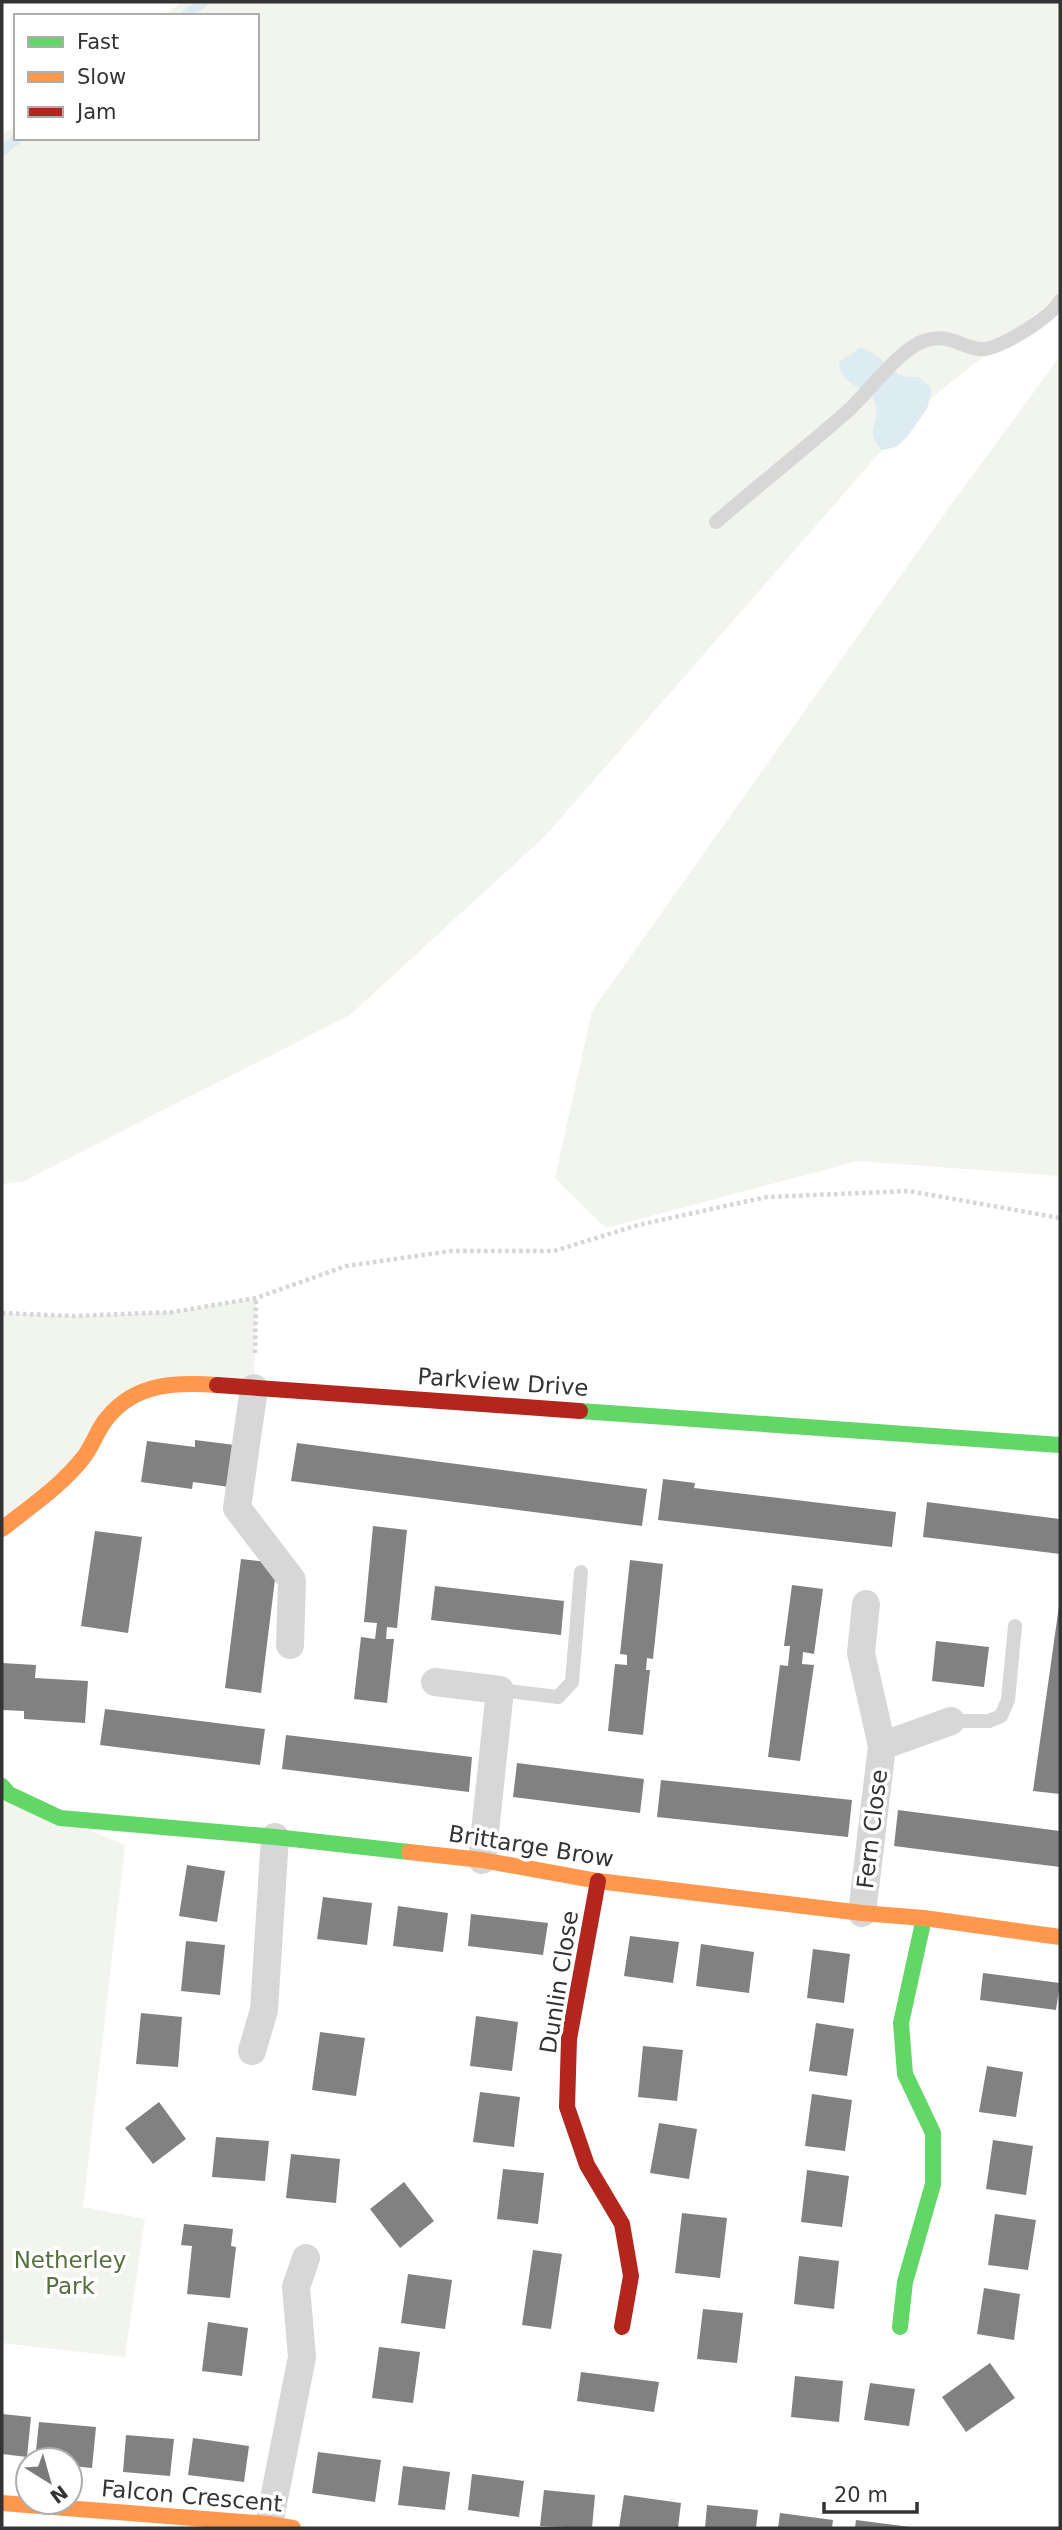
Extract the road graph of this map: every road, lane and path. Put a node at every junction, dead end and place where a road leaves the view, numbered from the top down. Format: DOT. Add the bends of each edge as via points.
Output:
graph roads {
  1 [pos="1060,301"];
  2 [pos="716,522"];
  3 [pos="1060,1218"];
  4 [pos="256,1298"];
  5 [pos="2,1313"];
  6 [pos="254,1388"];
  7 [pos="1060,1445"];
  8 [pos="2,1529"];
  9 [pos="581,1572"];
  10 [pos="866,1604"];
  11 [pos="1015,1626"];
  12 [pos="290,1644"];
  13 [pos="435,1682"];
  14 [pos="500,1690"];
  15 [pos="951,1721"];
  16 [pos="882,1746"];
  17 [pos="2,1786"];
  18 [pos="275,1837"];
  19 [pos="482,1860"];
  20 [pos="598,1881"];
  21 [pos="862,1913"];
  22 [pos="924,1918"];
  23 [pos="1060,1937"];
  24 [pos="252,2051"];
  25 [pos="306,2258"];
  26 [pos="622,2327"];
  27 [pos="900,2328"];
  28 [pos="2,2503"];
  29 [pos="281,2526"];
  1 -- 2 [label="lane" via="1006,341 984,349 948,338 934,338 908,349 850,408"];
  3 -- 4 [label="path" via="909,1191 767,1197 638,1225 554,1251 452,1251 346,1266"];
  4 -- 5 [label="path" via="173,1312"];
  4 -- 6 [label="path"];
  6 -- 7 [label="street, Parkview Drive"];
  6 -- 8 [label="street, Parkview Drive" via="186,1383 142,1390 108,1416 83,1458 51,1491"];
  6 -- 12 [label="street" via="237,1508 292,1580"];
  9 -- 14 [label="lane" via="572,1682 558,1698"];
  10 -- 16 [label="street, Fern Close" via="861,1653"];
  11 -- 15 [label="lane" via="1008,1700 1001,1716 989,1721"];
  13 -- 14 [label="street"];
  14 -- 19 [label="street"];
  15 -- 16 [label="street, Fern Close"];
  16 -- 21 [label="street, Fern Close"];
  17 -- 18 [label="street, Brittarge Brow" via="9,1794 60,1818"];
  18 -- 19 [label="street, Brittarge Brow"];
  18 -- 24 [label="street" via="264,2010"];
  19 -- 20 [label="street, Brittarge Brow"];
  20 -- 21 [label="street, Brittarge Brow"];
  20 -- 26 [label="street, Dunlin Close" via="569,2039 567,2107 587,2165 622,2224 631,2276"];
  21 -- 22 [label="street, Brittarge Brow"];
  22 -- 23 [label="street, Brittarge Brow"];
  22 -- 27 [label="street" via="901,2023 905,2074 933,2133 933,2184 905,2283"];
  25 -- 29 [label="street" via="296,2287 302,2357"];
  28 -- 29 [label="street, Falcon Crescent"];
}
